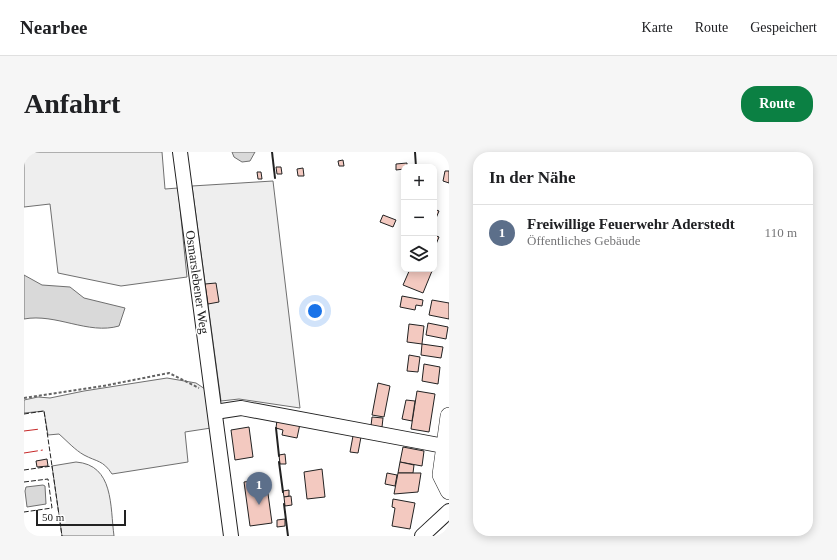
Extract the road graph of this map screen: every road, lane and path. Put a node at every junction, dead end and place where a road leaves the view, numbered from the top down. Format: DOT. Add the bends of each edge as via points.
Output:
graph roads {
  1 [pos="180,152"];
  2 [pos="213,395"];
  3 [pos="24,398"];
  4 [pos="215,412"];
  5 [pos="449,416"];
  6 [pos="444,446"];
  7 [pos="449,491"];
  8 [pos="449,511"];
  9 [pos="231,536"];
  10 [pos="422,536"];
  1 -- 2 [label="street, Osmarslebener Weg"];
  2 -- 3 [label="path" via="169,373"];
  2 -- 4 [label="street, Osmarslebener Weg"];
  4 -- 6 [label="street" via="241,408"];
  4 -- 9 [label="street, Osmarslebener Weg"];
  5 -- 6 [label="main road"];
  6 -- 7 [label="main road" via="441,475"];
  8 -- 10 [label="street"];
}
